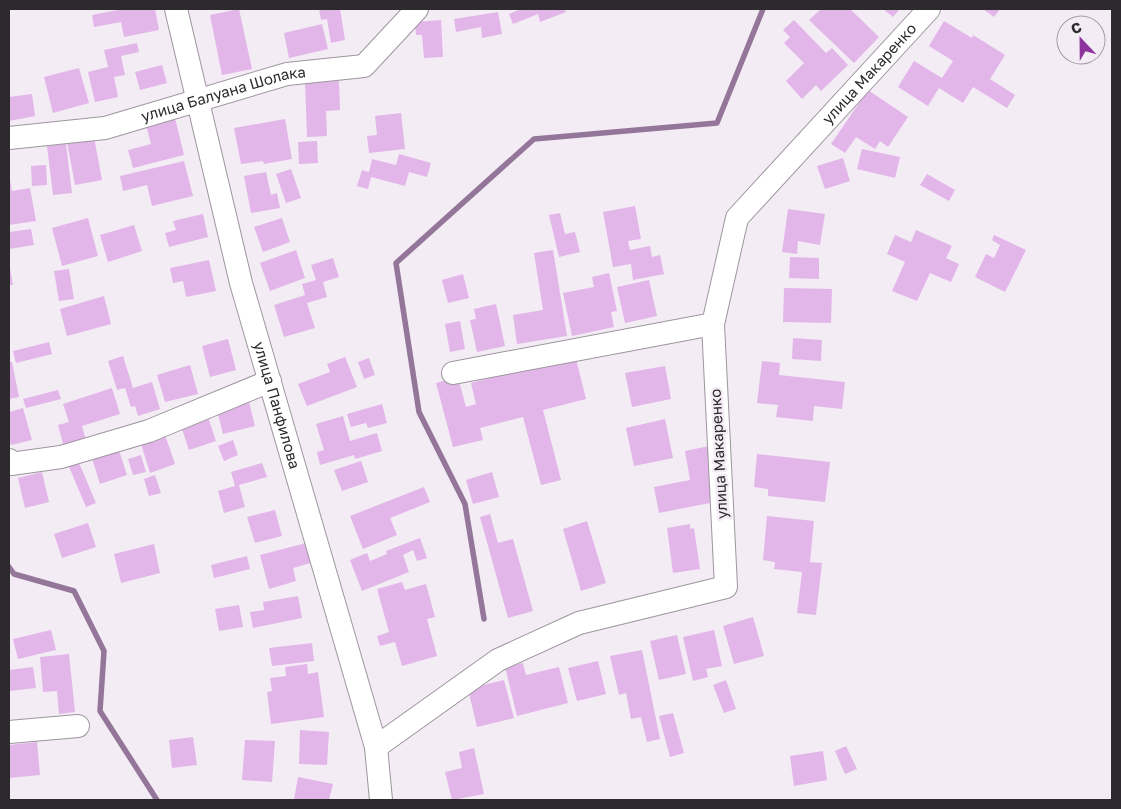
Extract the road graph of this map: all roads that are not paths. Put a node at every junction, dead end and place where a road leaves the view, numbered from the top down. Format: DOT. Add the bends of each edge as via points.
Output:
graph roads {
  1 [pos="176,9"];
  2 [pos="417,9"];
  3 [pos="929,9"];
  4 [pos="198,100"];
  5 [pos="9,138"];
  6 [pos="712,324"];
  7 [pos="453,373"];
  8 [pos="270,382"];
  9 [pos="9,460"];
  10 [pos="78,726"];
  11 [pos="9,732"];
  12 [pos="376,747"];
  13 [pos="381,800"];
  1 -- 4 [label="street, улица Панфилова"];
  2 -- 4 [label="street, улица Балуана Шолака" via="364,66 287,74"];
  3 -- 6 [label="street, улица Макаренко" via="737,218"];
  4 -- 5 [label="street, улица Балуана Шолака" via="105,128"];
  4 -- 8 [label="street, улица Панфилова" via="241,283"];
  6 -- 7 [label="street"];
  6 -- 12 [label="street, улица Макаренко" via="726,587 579,623 498,660"];
  8 -- 9 [label="street" via="149,431 61,457 12,464"];
  8 -- 12 [label="street, улица Панфилова"];
  10 -- 11 [label="street"];
  12 -- 13 [label="street, улица Панфилова"];
}
